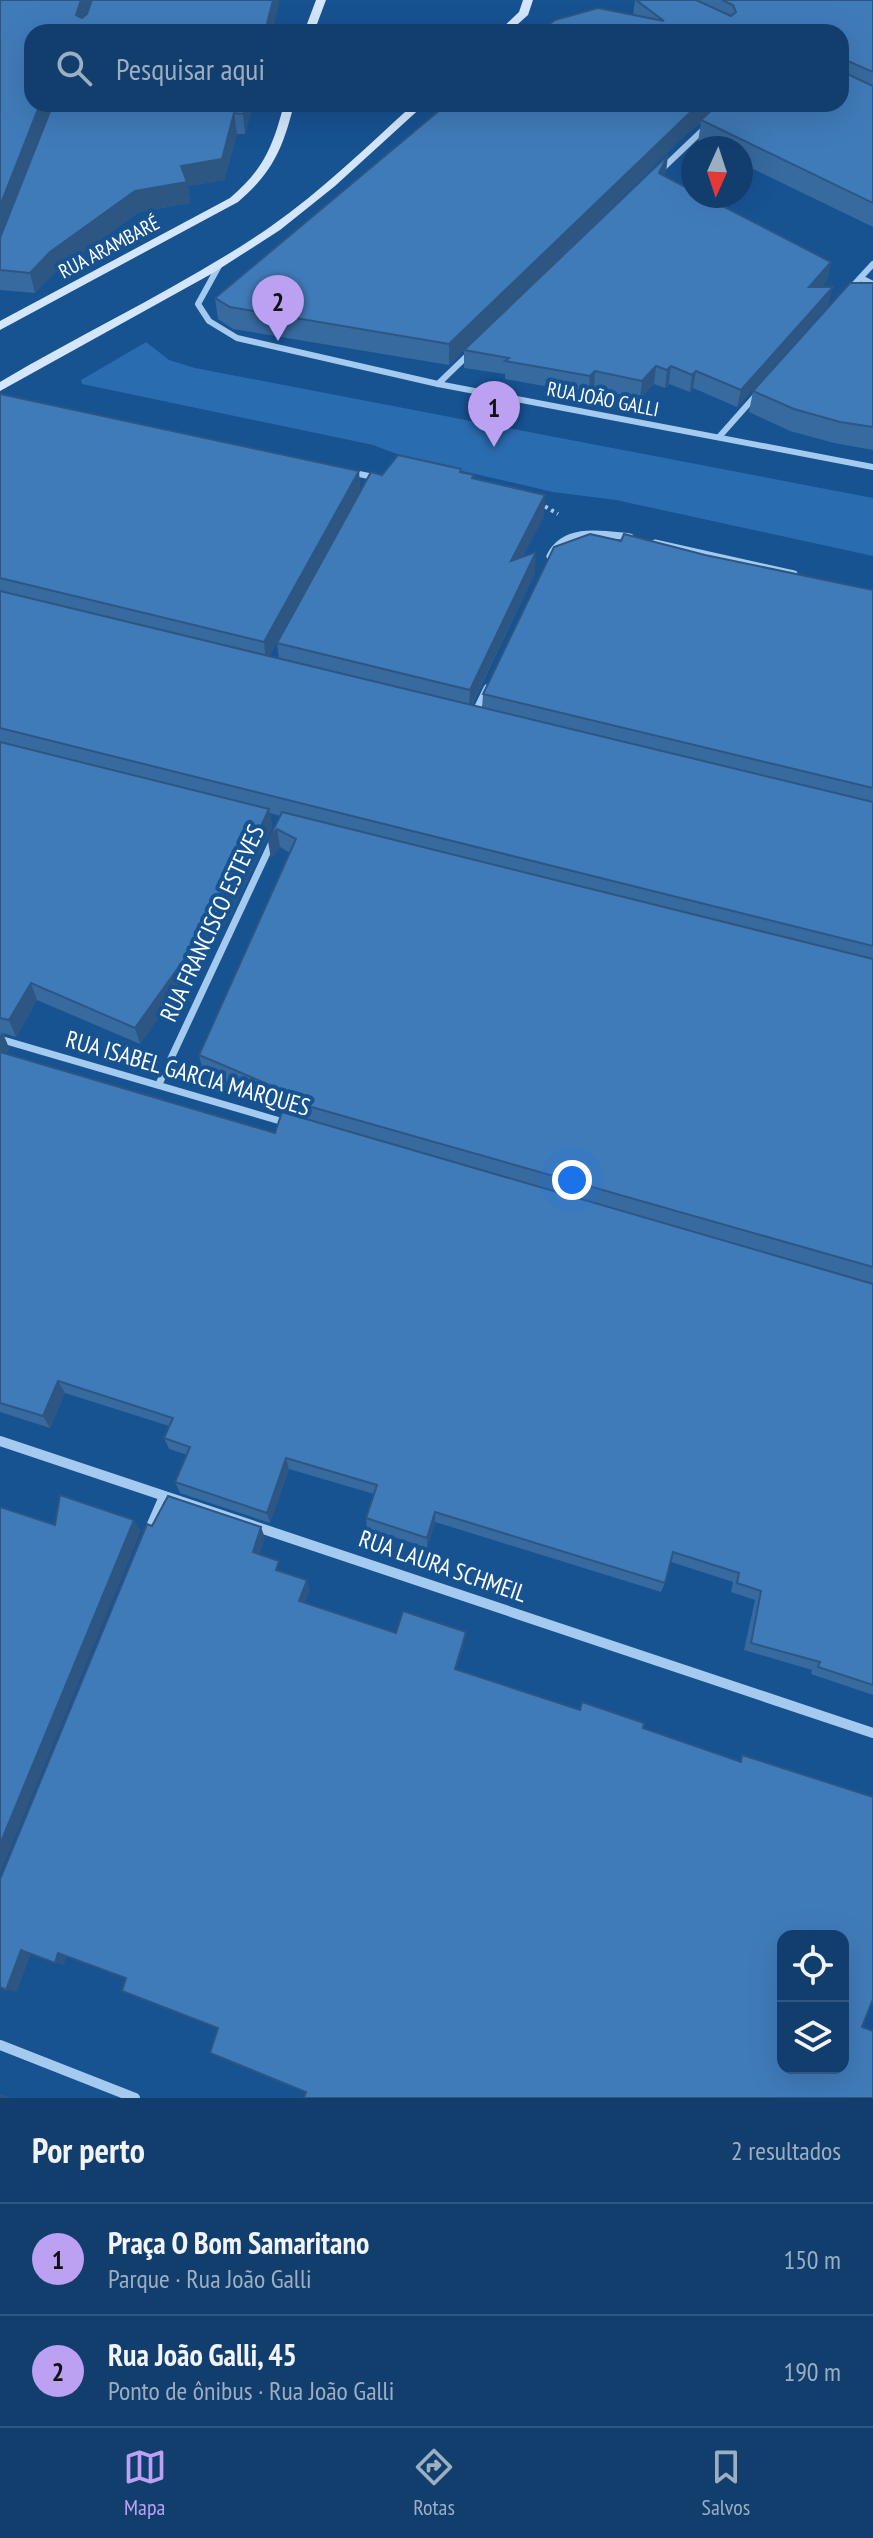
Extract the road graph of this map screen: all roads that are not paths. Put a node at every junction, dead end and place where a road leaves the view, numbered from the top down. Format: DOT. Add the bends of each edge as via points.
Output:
graph roads {
  1 [pos="528,0"];
  2 [pos="316,3"];
  3 [pos="311,24"];
  4 [pos="512,24"];
  5 [pos="287,112"];
  6 [pos="411,112"];
  7 [pos="711,122"];
  8 [pos="655,176"];
  9 [pos="220,264"];
  10 [pos="873,264"];
  11 [pos="861,278"];
  12 [pos="873,284"];
  13 [pos="841,300"];
  14 [pos="0,326"];
  15 [pos="481,343"];
  16 [pos="438,384"];
  17 [pos="0,387"];
  18 [pos="762,388"];
  19 [pos="719,437"];
  20 [pos="873,467"];
  21 [pos="346,471"];
  22 [pos="371,486"];
  23 [pos="546,566"];
  24 [pos="797,574"];
  25 [pos="493,676"];
  26 [pos="459,713"];
  27 [pos="473,717"];
  28 [pos="488,721"];
  29 [pos="281,822"];
  30 [pos="0,1039"];
  31 [pos="159,1084"];
  32 [pos="297,1125"];
  33 [pos="0,1441"];
  34 [pos="163,1493"];
  35 [pos="145,1537"];
  36 [pos="873,1733"];
  37 [pos="0,2045"];
  38 [pos="135,2098"];
  1 -- 4 [label="main road"];
  2 -- 3 [label="main road"];
  5 -- 14 [label="main road, RUA ARAMBARÉ" via="270,165 234,200"];
  6 -- 9 [label="main road" via="278,227"];
  7 -- 8 [label="street"];
  9 -- 16 [label="street, RUA JOÃO GALLI" via="198,304 214,327 237,338"];
  9 -- 17 [label="main road"];
  10 -- 11 [label="street"];
  11 -- 12 [label="street"];
  11 -- 13 [label="street"];
  15 -- 16 [label="street"];
  16 -- 19 [label="street, RUA JOÃO GALLI"];
  18 -- 19 [label="street"];
  19 -- 20 [label="street, RUA JOÃO GALLI"];
  21 -- 22 [label="street" via="374,477"];
  23 -- 24 [label="street" via="555,546 586,532"];
  25 -- 27 [label="street"];
  26 -- 27 [label="street"];
  27 -- 28 [label="street"];
  29 -- 31 [label="street, RUA FRANCISCO ESTEVES"];
  30 -- 31 [label="street, RUA ISABEL GARCIA MARQUES"];
  31 -- 32 [label="street, RUA ISABEL GARCIA MARQUES"];
  33 -- 34 [label="street, RUA LAURA SCHMEIL"];
  34 -- 35 [label="lane"];
  34 -- 36 [label="street, RUA LAURA SCHMEIL"];
  37 -- 38 [label="street"];
}
